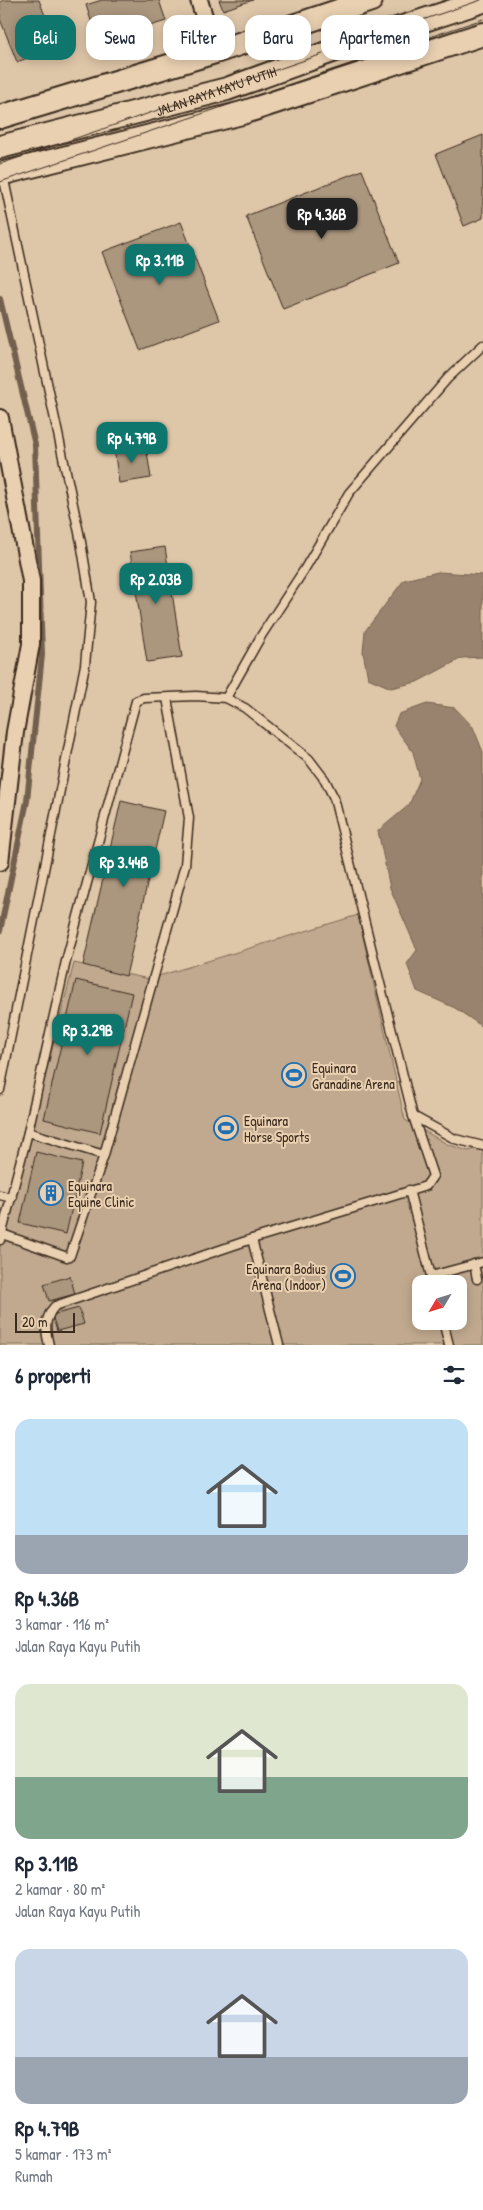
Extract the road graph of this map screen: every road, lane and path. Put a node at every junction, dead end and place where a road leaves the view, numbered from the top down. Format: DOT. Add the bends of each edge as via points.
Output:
graph roads {
  1 [pos="200,0"];
  2 [pos="362,1"];
  3 [pos="483,1"];
  4 [pos="204,15"];
  5 [pos="483,34"];
  6 [pos="235,45"];
  7 [pos="189,60"];
  8 [pos="0,117"];
  9 [pos="0,147"];
  10 [pos="1,173"];
  11 [pos="483,345"];
  12 [pos="0,418"];
  13 [pos="168,698"];
  14 [pos="226,698"];
  15 [pos="0,862"];
  16 [pos="0,1090"];
  17 [pos="413,1116"];
  18 [pos="28,1132"];
  19 [pos="483,1146"];
  20 [pos="104,1155"];
  21 [pos="409,1190"];
  22 [pos="0,1195"];
  23 [pos="12,1198"];
  24 [pos="1,1237"];
  25 [pos="252,1239"];
  26 [pos="483,1262"];
  27 [pos="474,1264"];
  28 [pos="431,1275"];
  29 [pos="445,1275"];
  30 [pos="477,1279"];
  31 [pos="445,1330"];
  32 [pos="50,1345"];
  33 [pos="279,1345"];
  34 [pos="449,1345"];
  1 -- 4 [label="street"];
  2 -- 6 [label="main road"];
  3 -- 9 [label="main road, JALAN RAYA KAYU PUTIH" via="363,40 227,90"];
  5 -- 10 [label="main road, JALAN RAYA KAYU PUTIH" via="242,113"];
  7 -- 8 [label="main road"];
  10 -- 16 [label="lane" via="81,542 91,602 85,665"];
  11 -- 14 [label="lane" via="448,378 349,493"];
  12 -- 15 [label="street" via="31,581 31,635 14,732"];
  13 -- 14 [label="lane"];
  13 -- 18 [label="lane" via="144,698 136,701 132,711 66,961"];
  13 -- 20 [label="lane" via="189,818 185,865"];
  14 -- 17 [label="lane" via="245,708 309,759 334,798"];
  17 -- 19 [label="lane" via="455,1139"];
  17 -- 21 [label="lane" via="433,1176 426,1186"];
  18 -- 20 [label="lane"];
  18 -- 23 [label="lane"];
  20 -- 24 [label="lane" via="70,1256"];
  21 -- 25 [label="lane"];
  21 -- 28 [label="lane"];
  22 -- 23 [label="lane"];
  23 -- 24 [label="lane"];
  25 -- 32 [label="lane" via="54,1306 47,1315 46,1333"];
  25 -- 33 [label="lane"];
  26 -- 27 [label="lane"];
  27 -- 29 [label="lane"];
  27 -- 30 [label="lane"];
  31 -- 34 [label="lane"];
}
